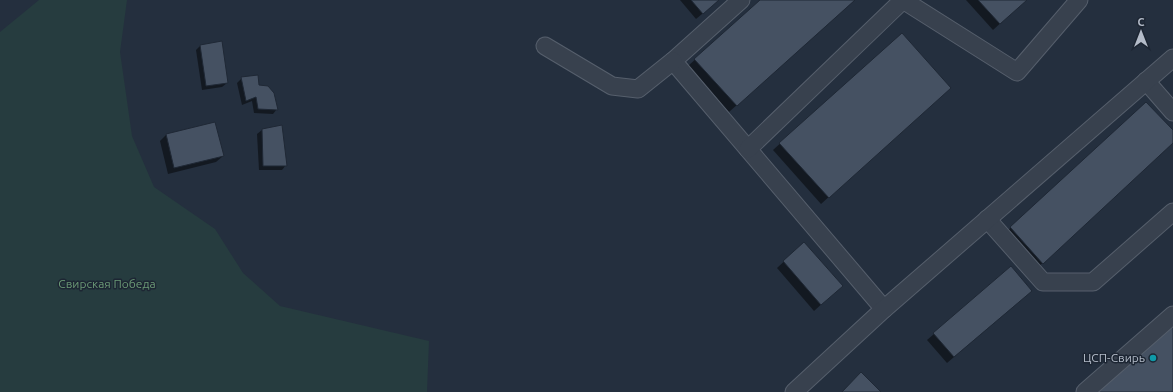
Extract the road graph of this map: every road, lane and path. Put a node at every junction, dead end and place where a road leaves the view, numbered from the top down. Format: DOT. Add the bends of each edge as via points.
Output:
graph roads {
  1 [pos="741,0"];
  2 [pos="1079,0"];
  3 [pos="544,46"];
  4 [pos="1173,58"];
  5 [pos="673,60"];
  6 [pos="1146,81"];
  7 [pos="1173,112"];
  8 [pos="748,149"];
  9 [pos="1173,212"];
  10 [pos="988,219"];
  11 [pos="884,309"];
  12 [pos="1173,315"];
  13 [pos="794,392"];
  14 [pos="1085,392"];
  1 -- 5 [label="lane"];
  2 -- 8 [label="lane" via="1017,72 903,0"];
  3 -- 5 [label="lane" via="612,86 638,89"];
  4 -- 6 [label="lane"];
  5 -- 8 [label="lane"];
  6 -- 7 [label="lane"];
  6 -- 10 [label="lane"];
  8 -- 11 [label="lane"];
  9 -- 10 [label="lane" via="1093,282 1043,282"];
  10 -- 11 [label="lane"];
  11 -- 13 [label="lane"];
  12 -- 14 [label="lane"];
}
